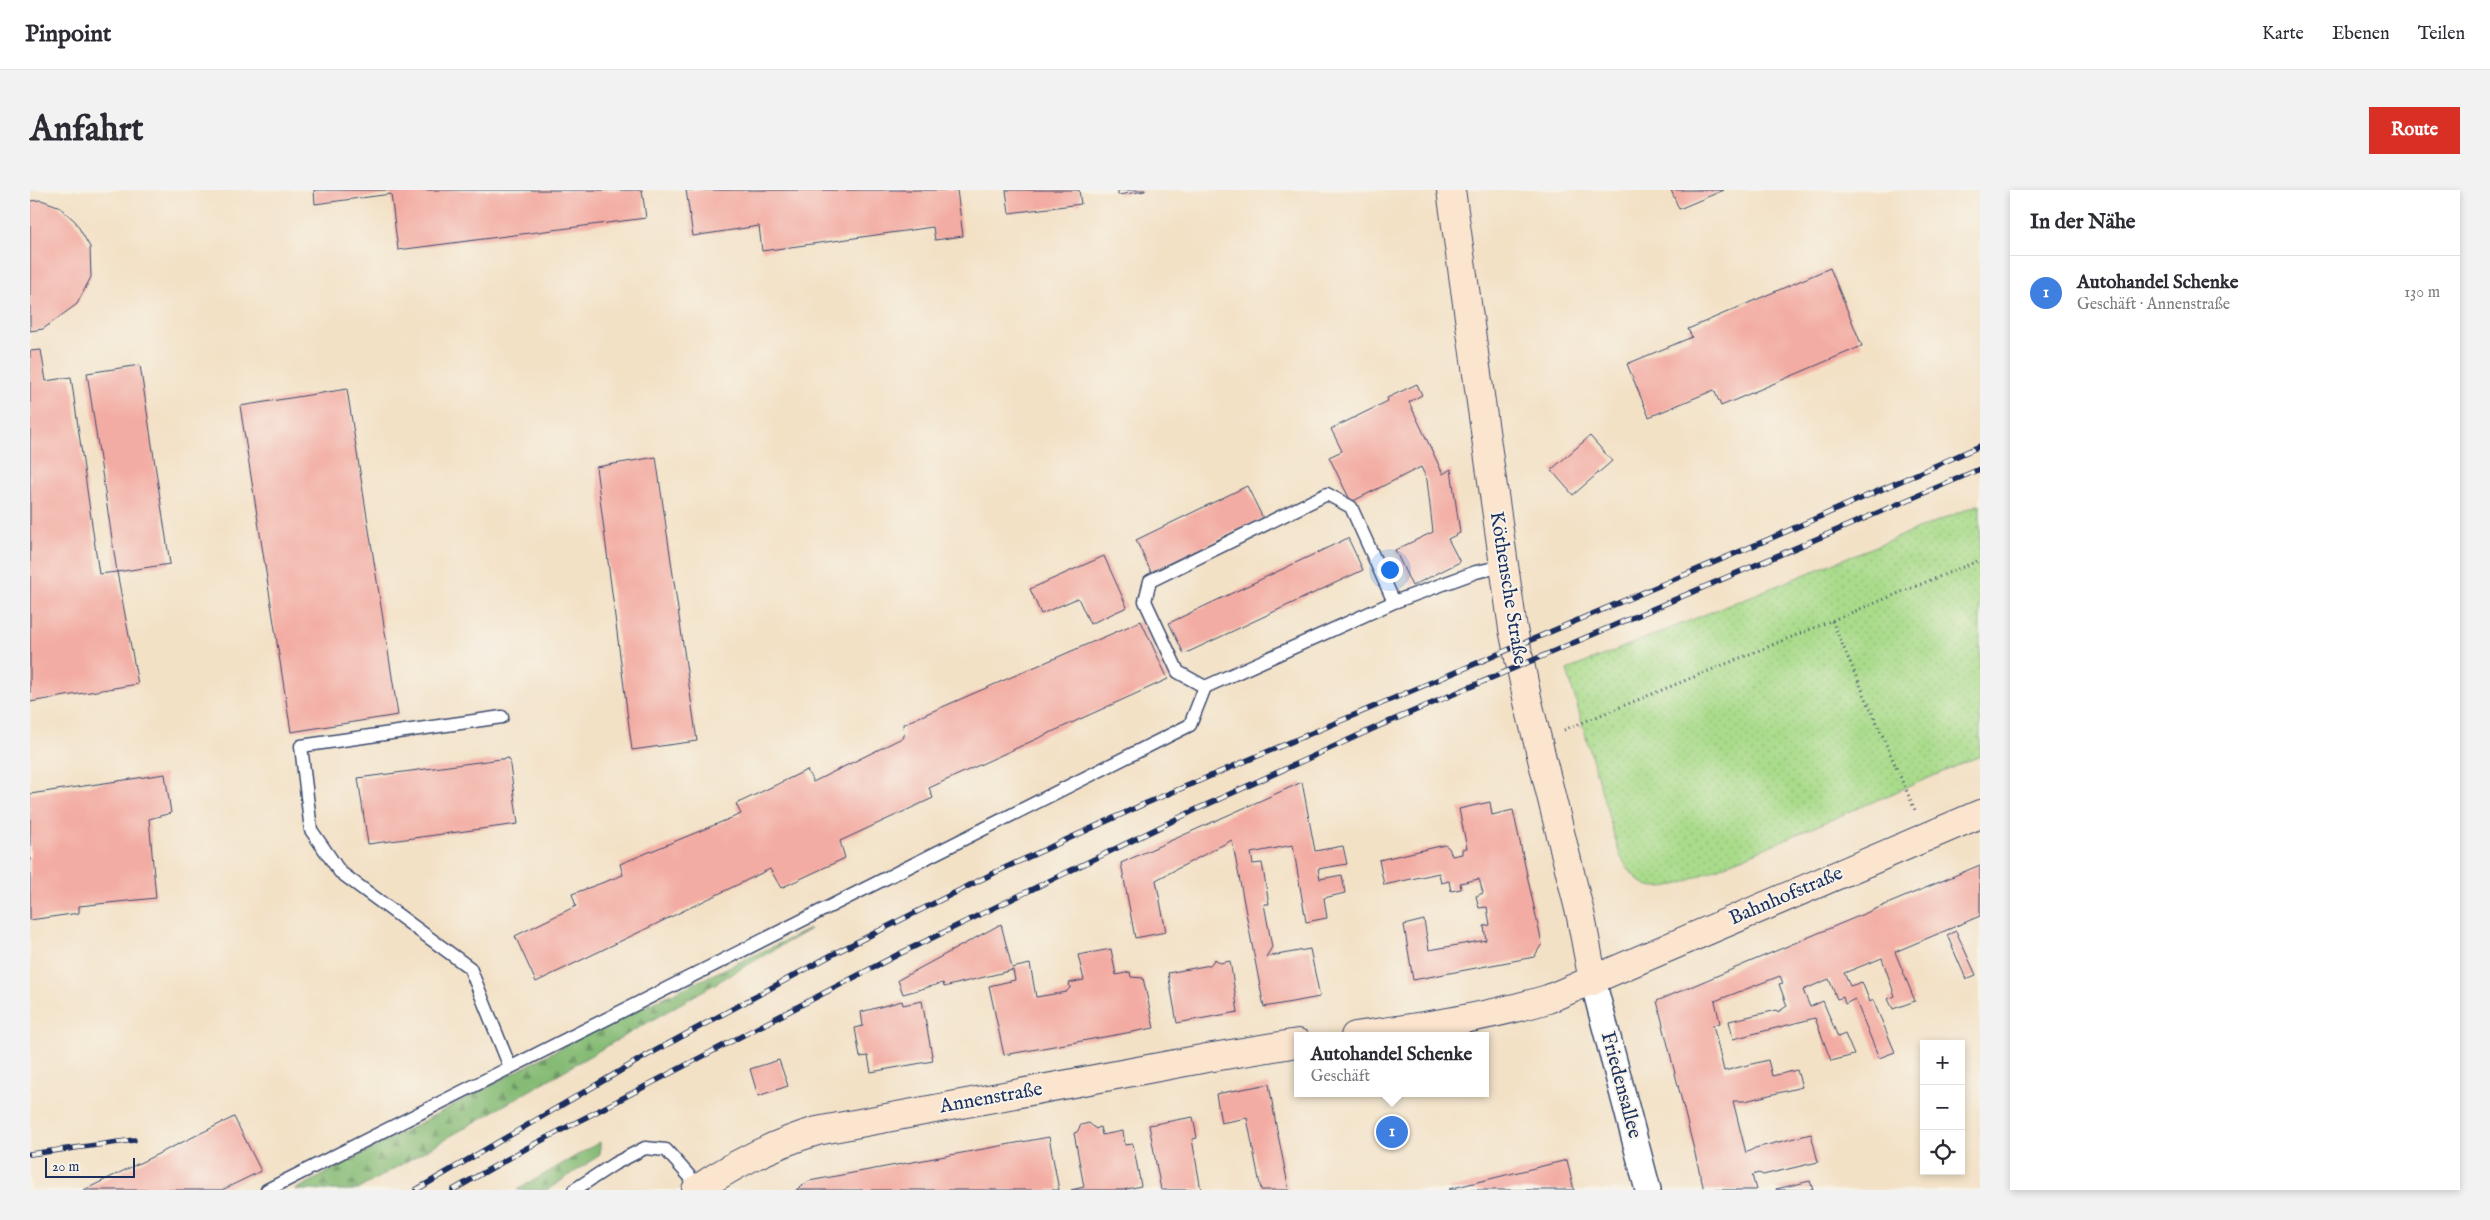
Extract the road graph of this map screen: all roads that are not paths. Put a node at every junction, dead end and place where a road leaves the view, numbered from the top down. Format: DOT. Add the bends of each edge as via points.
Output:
graph roads {
  1 [pos="1451,190"];
  2 [pos="1504,566"];
  3 [pos="1394,602"];
  4 [pos="1205,687"];
  5 [pos="502,717"];
  6 [pos="1980,814"];
  7 [pos="1593,981"];
  8 [pos="1383,1032"];
  9 [pos="1294,1044"];
  10 [pos="510,1067"];
  11 [pos="698,1189"];
  12 [pos="267,1190"];
  13 [pos="574,1190"];
  14 [pos="1648,1190"];
  1 -- 2 [label="main road, Köthensche Straße"];
  2 -- 3 [label="lane" via="1476,572"];
  2 -- 7 [label="main road, Köthensche Straße" via="1516,646 1581,917"];
  3 -- 4 [label="lane"];
  3 -- 4 [label="lane" via="1351,507 1326,494 1150,581 1146,601 1178,672"];
  4 -- 10 [label="lane" via="1190,725"];
  5 -- 10 [label="lane" via="301,746 311,830 340,872 470,968"];
  6 -- 7 [label="main road, Bahnhofstraße" via="1674,943"];
  7 -- 8 [label="main road" via="1503,1012"];
  7 -- 14 [label="street, Friedensallee"];
  9 -- 11 [label="main road, Annenstraße" via="817,1131 768,1148 734,1165"];
  10 -- 12 [label="lane"];
  11 -- 13 [label="lane" via="666,1150 645,1148"];
}
